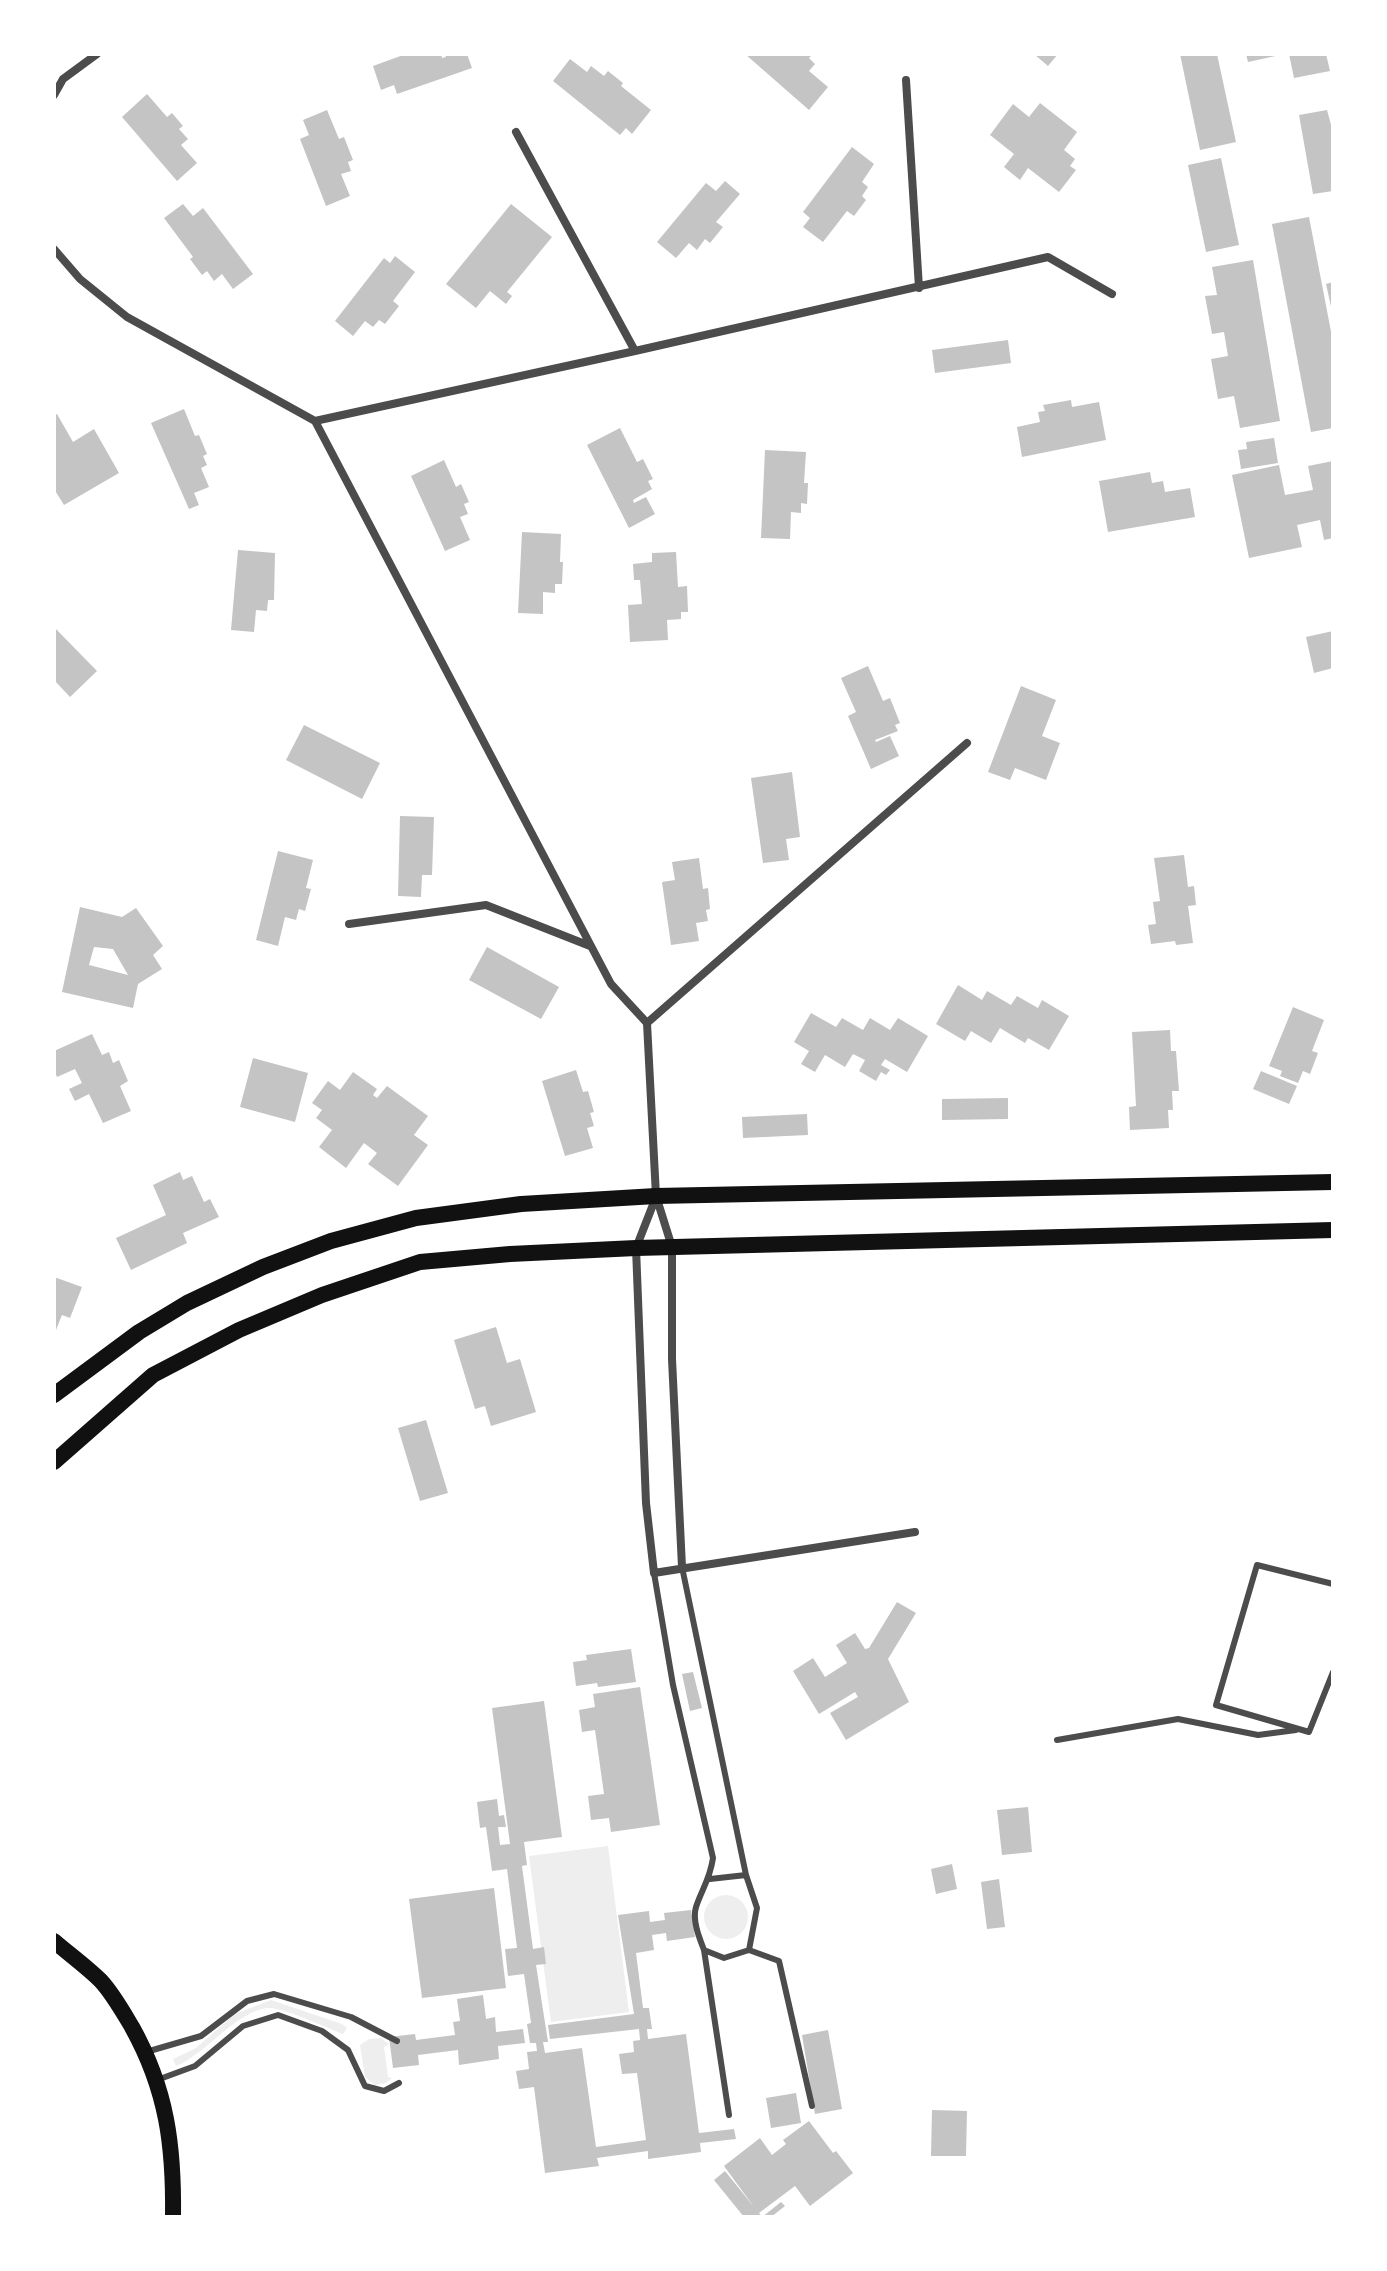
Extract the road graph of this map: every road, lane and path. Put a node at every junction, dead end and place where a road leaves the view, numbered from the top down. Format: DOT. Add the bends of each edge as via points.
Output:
graph roads {
  1 [pos="97,54"];
  2 [pos="906,80"];
  3 [pos="54,95"];
  4 [pos="516,132"];
  5 [pos="54,249"];
  6 [pos="919,288"];
  7 [pos="1112,294"];
  8 [pos="635,351"];
  9 [pos="315,421"];
  10 [pos="967,743"];
  11 [pos="349,924"];
  12 [pos="591,946"];
  13 [pos="647,1023"];
  14 [pos="1333,1182"];
  15 [pos="656,1196"];
  16 [pos="1333,1230"];
  17 [pos="672,1247"];
  18 [pos="636,1248"];
  19 [pos="54,1395"];
  20 [pos="54,1462"];
  21 [pos="915,1532"];
  22 [pos="682,1567"];
  23 [pos="654,1573"];
  24 [pos="1333,1584"];
  25 [pos="1333,1672"];
  26 [pos="1300,1729"];
  27 [pos="1057,1740"];
  28 [pos="746,1875"];
  29 [pos="710,1879"];
  30 [pos="54,1941"];
  31 [pos="704,1950"];
  32 [pos="749,1950"];
  33 [pos="397,2041"];
  34 [pos="146,2052"];
  35 [pos="157,2080"];
  36 [pos="399,2083"];
  37 [pos="812,2106"];
  38 [pos="729,2115"];
  39 [pos="173,2217"];
  1 -- 3 [label="street" via="63,79"];
  2 -- 6 [label="street"];
  4 -- 8 [label="street"];
  5 -- 9 [label="street" via="80,279 127,317"];
  6 -- 7 [label="street" via="1048,257"];
  6 -- 8 [label="street"];
  8 -- 9 [label="street"];
  9 -- 12 [label="street"];
  10 -- 13 [label="street"];
  11 -- 12 [label="street" via="486,905"];
  12 -- 13 [label="street" via="611,984"];
  13 -- 15 [label="street"];
  14 -- 15 [label="main road"];
  15 -- 17 [label="street"];
  15 -- 18 [label="street"];
  15 -- 19 [label="main road" via="521,1204 416,1218 331,1241 187,1303"];
  16 -- 17 [label="main road"];
  17 -- 18 [label="main road"];
  17 -- 22 [label="street"];
  18 -- 20 [label="main road" via="420,1262 322,1295 153,1375"];
  18 -- 23 [label="street" via="646,1503"];
  21 -- 22 [label="street"];
  22 -- 23 [label="street"];
  22 -- 28 [label="lane"];
  23 -- 29 [label="lane" via="673,1685 713,1858"];
  24 -- 26 [label="lane" via="1257,1565 1216,1705"];
  25 -- 26 [label="lane" via="1309,1732"];
  26 -- 27 [label="lane" via="1258,1735 1178,1719"];
  28 -- 29 [label="lane"];
  28 -- 32 [label="lane" via="757,1908"];
  29 -- 31 [label="lane" via="695,1909"];
  30 -- 34 [label="main road" via="101,1982"];
  31 -- 32 [label="lane" via="724,1958"];
  31 -- 38 [label="lane"];
  32 -- 37 [label="lane" via="779,1961"];
  33 -- 34 [label="lane" via="351,2017 274,1994 247,2001 201,2036"];
  34 -- 35 [label="main road"];
  35 -- 36 [label="lane" via="195,2066 243,2026 278,2015 322,2031 348,2050 365,2086 384,2091"];
  35 -- 39 [label="main road" via="174,2164"];
}
